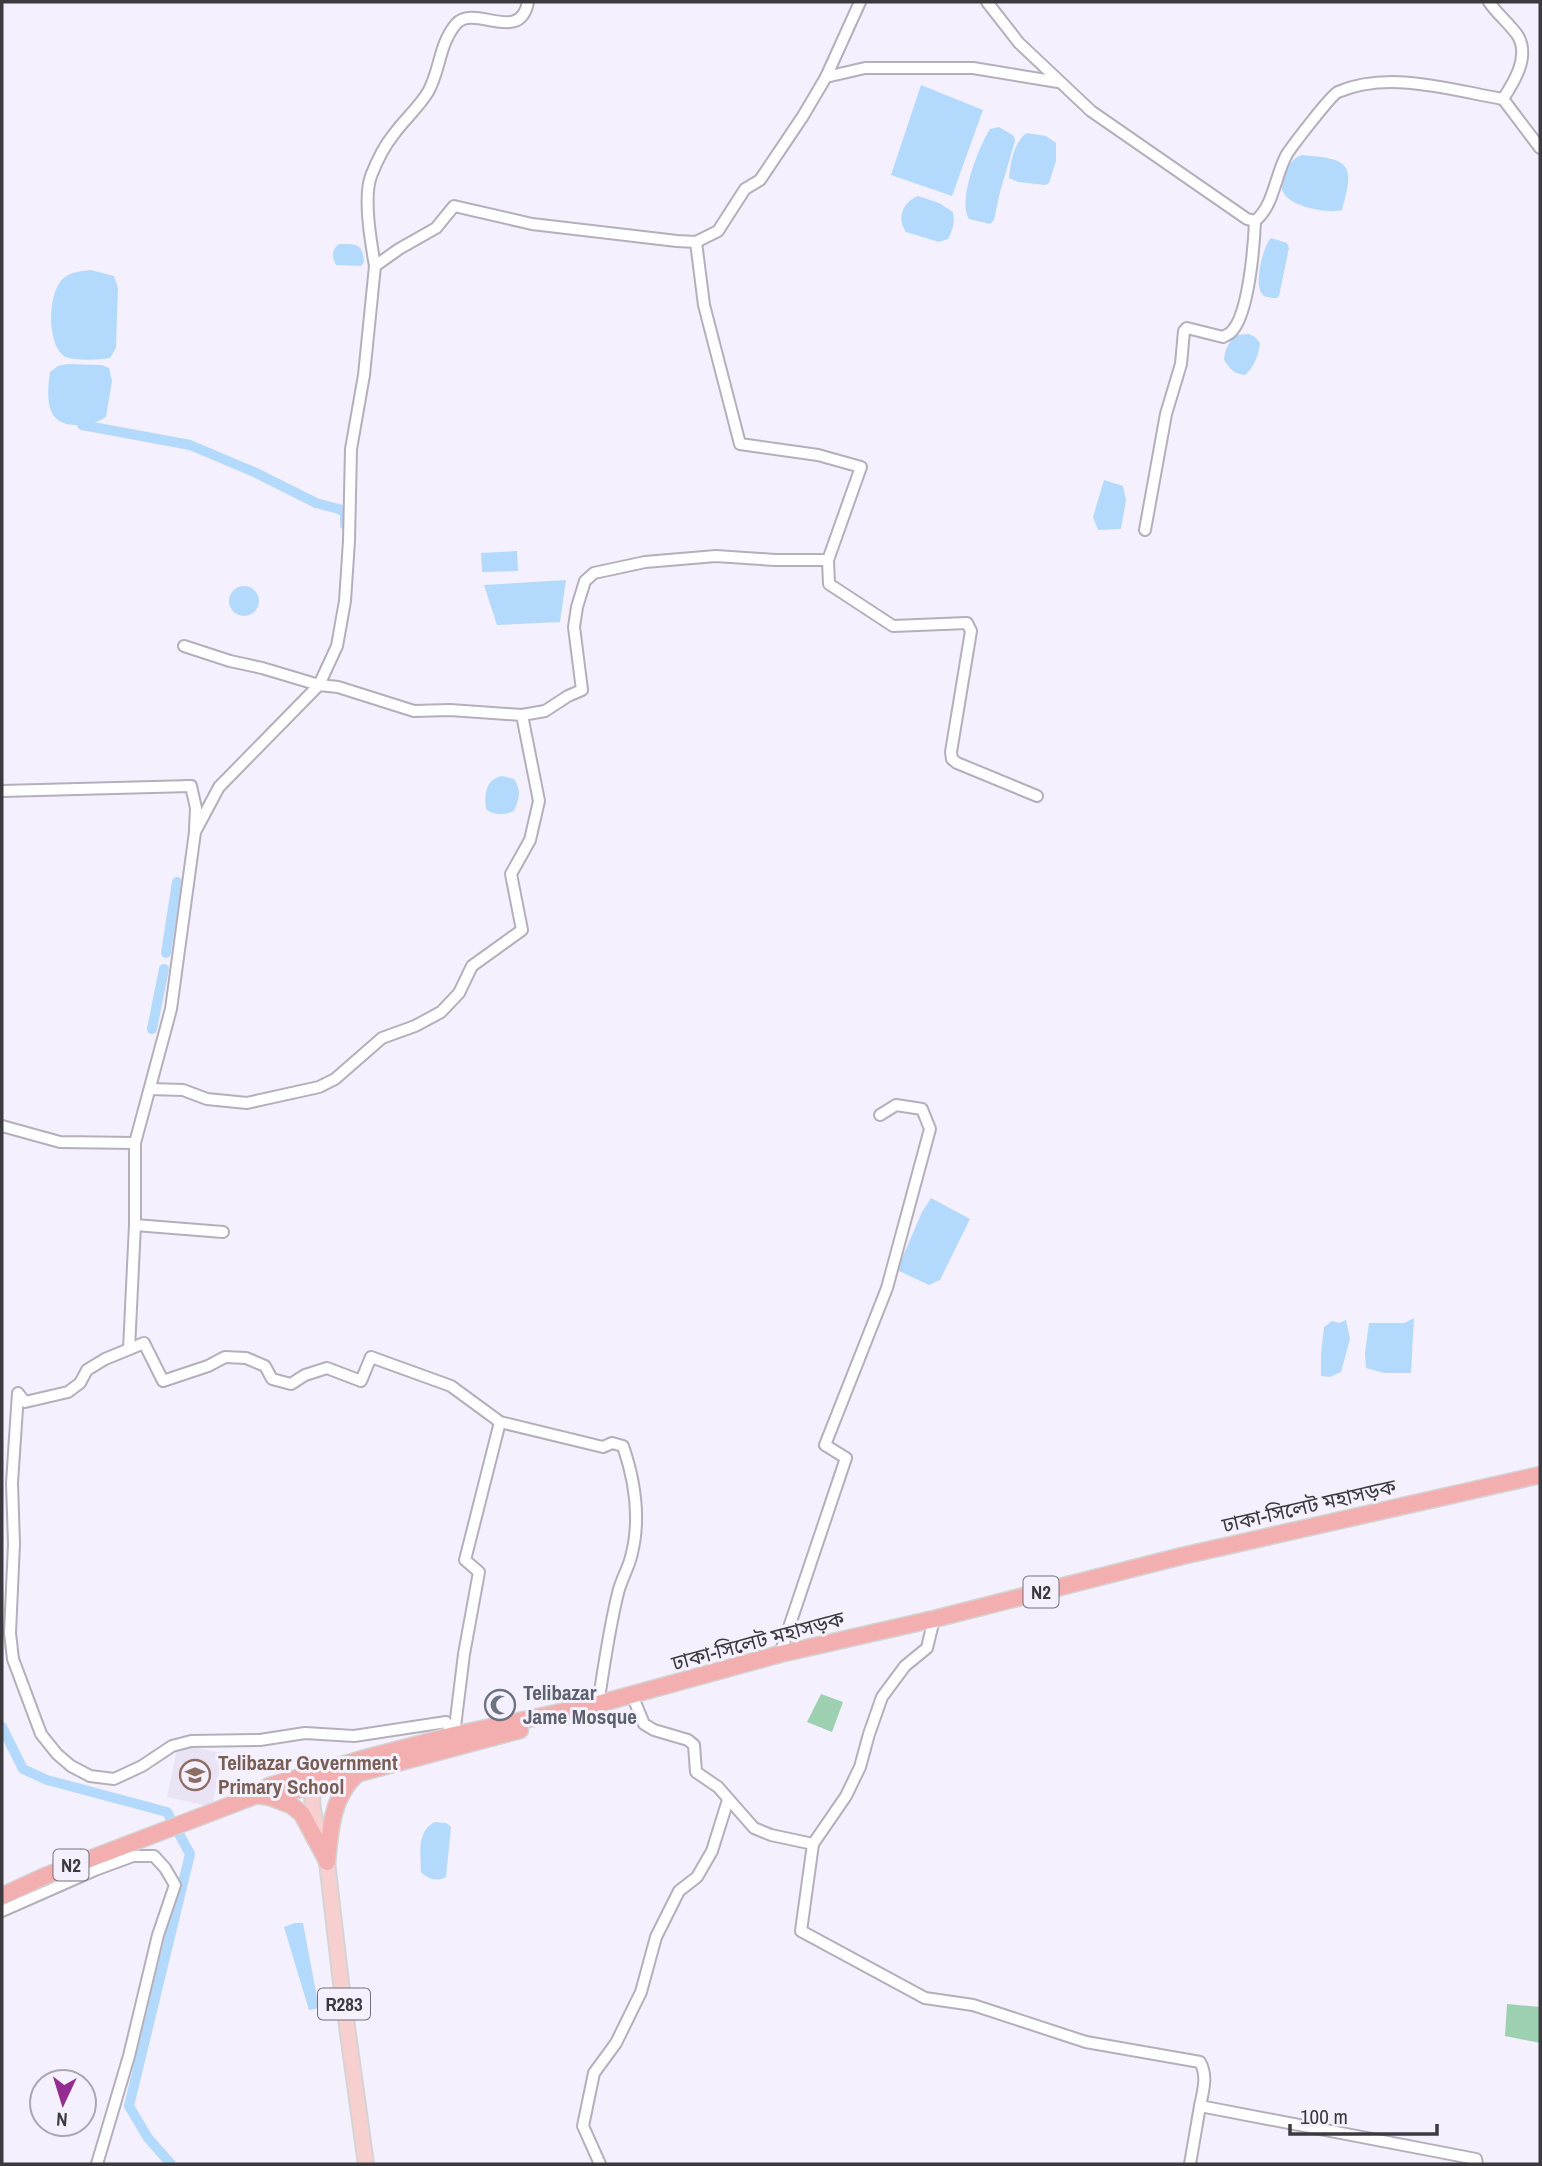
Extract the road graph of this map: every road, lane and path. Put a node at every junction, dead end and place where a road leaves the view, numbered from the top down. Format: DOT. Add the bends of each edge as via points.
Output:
graph roads {
  1 [pos="528,2"];
  2 [pos="860,2"];
  3 [pos="987,2"];
  4 [pos="1489,2"];
  5 [pos="825,78"];
  6 [pos="1060,82"];
  7 [pos="1503,99"];
  8 [pos="1540,148"];
  9 [pos="1255,221"];
  10 [pos="696,242"];
  11 [pos="375,267"];
  12 [pos="1145,530"];
  13 [pos="828,560"];
  14 [pos="184,646"];
  15 [pos="319,685"];
  16 [pos="522,715"];
  17 [pos="2,792"];
  18 [pos="1037,796"];
  19 [pos="195,832"];
  20 [pos="150,1089"];
  21 [pos="880,1115"];
  22 [pos="2,1126"];
  23 [pos="135,1143"];
  24 [pos="135,1225"];
  25 [pos="223,1232"];
  26 [pos="130,1349"];
  27 [pos="500,1422"];
  28 [pos="1540,1475"];
  29 [pos="934,1619"];
  30 [pos="780,1654"];
  31 [pos="632,1695"];
  32 [pos="598,1704"];
  33 [pos="544,1717"];
  34 [pos="454,1735"];
  35 [pos="357,1774"];
  36 [pos="307,1780"];
  37 [pos="263,1796"];
  38 [pos="729,1800"];
  39 [pos="813,1844"];
  40 [pos="327,1861"];
  41 [pos="2,1896"];
  42 [pos="2,1911"];
  43 [pos="1200,2106"];
  44 [pos="97,2164"];
  45 [pos="366,2164"];
  46 [pos="600,2164"];
  47 [pos="1190,2164"];
  48 [pos="1477,2164"];
  1 -- 11 [label="street" via="518,20 458,21 444,43 428,92 392,136 370,177 368,218"];
  2 -- 5 [label="street"];
  3 -- 6 [label="street" via="1019,43"];
  4 -- 7 [label="street" via="1519,38 1522,58"];
  5 -- 6 [label="street" via="865,68 973,68"];
  5 -- 10 [label="street" via="760,180 745,189 718,231"];
  6 -- 9 [label="street" via="1091,111"];
  7 -- 8 [label="street"];
  7 -- 9 [label="street" via="1403,82 1370,83 1335,92 1287,155 1263,214"];
  9 -- 12 [label="street" via="1253,263 1233,330 1223,337 1184,331"];
  10 -- 11 [label="street" via="532,224 454,206 436,228"];
  10 -- 13 [label="street" via="704,304 740,444 818,455 861,467"];
  11 -- 15 [label="street" via="351,449 345,601 337,646"];
  13 -- 16 [label="street" via="716,556 645,562 594,573 585,581 574,627 582,690 545,712"];
  13 -- 18 [label="street" via="830,584 893,626 967,623 971,631 952,759"];
  14 -- 15 [label="street"];
  15 -- 16 [label="street" via="414,710"];
  15 -- 19 [label="street" via="219,787"];
  16 -- 20 [label="street" via="539,800 530,840 511,874 522,930 471,966 459,993 441,1012 382,1038 335,1079 318,1087 247,1103 207,1099 183,1090"];
  17 -- 19 [label="street" via="191,786"];
  19 -- 20 [label="street" via="171,1009"];
  20 -- 23 [label="street"];
  21 -- 30 [label="street" via="896,1105 922,1109 930,1129 887,1288 825,1446 846,1458"];
  22 -- 23 [label="street" via="60,1142"];
  23 -- 24 [label="street"];
  24 -- 25 [label="street"];
  24 -- 26 [label="street"];
  26 -- 27 [label="street" via="144,1343 163,1381 225,1357 246,1358 265,1366 272,1378 291,1384 327,1368 360,1381 371,1357 452,1386"];
  26 -- 34 [label="street" via="87,1370 68,1392 25,1402 18,1393 12,1483 11,1646 41,1734 57,1754 90,1776 114,1779 191,1741 260,1740 305,1733 354,1736 446,1722"];
  27 -- 32 [label="street" via="603,1447 612,1443 623,1446 634,1488 636,1532 619,1590"];
  27 -- 34 [label="street" via="465,1560 478,1572"];
  28 -- 29 [label="highway, ঢাকা-সিলেট মহাসড়ক / N2" via="1182,1556"];
  29 -- 30 [label="highway, ঢাকা-সিলেট মহাসড়ক / N2"];
  29 -- 39 [label="street" via="927,1648 905,1666 882,1697 860,1767"];
  30 -- 31 [label="highway, ঢাকা-সিলেট মহাসড়ক / N2"];
  31 -- 32 [label="highway, ঢাকা-সিলেট মহাসড়ক / N2"];
  31 -- 38 [label="street" via="644,1724 694,1745 696,1772"];
  32 -- 33 [label="highway, ঢাকা-সিলেট মহাসড়ক / N2"];
  33 -- 34 [label="highway, ঢাকা-সিলেট মহাসড়ক / N2"];
  33 -- 35 [label="highway" via="518,1731"];
  34 -- 36 [label="highway, ঢাকা-সিলেট মহাসড়ক / N2" via="327,1769"];
  35 -- 36 [label="highway"];
  35 -- 40 [label="highway, R283" via="337,1801"];
  36 -- 37 [label="highway"];
  36 -- 40 [label="main road, R283"];
  37 -- 40 [label="highway, R283" via="291,1805 302,1814"];
  37 -- 41 [label="highway, N2" via="142,1838"];
  38 -- 39 [label="street" via="754,1828"];
  38 -- 46 [label="street" via="712,1851 697,1877 679,1891 656,1937 641,1992 616,2043 594,2073 583,2126"];
  39 -- 43 [label="street" via="801,1931 925,1998 973,2005 1086,2042 1200,2062 1205,2080"];
  40 -- 45 [label="main road, R283"];
  42 -- 44 [label="street" via="133,1856 154,1856 175,1885"];
  43 -- 47 [label="street"];
  43 -- 48 [label="street" via="1476,2159"];
}
